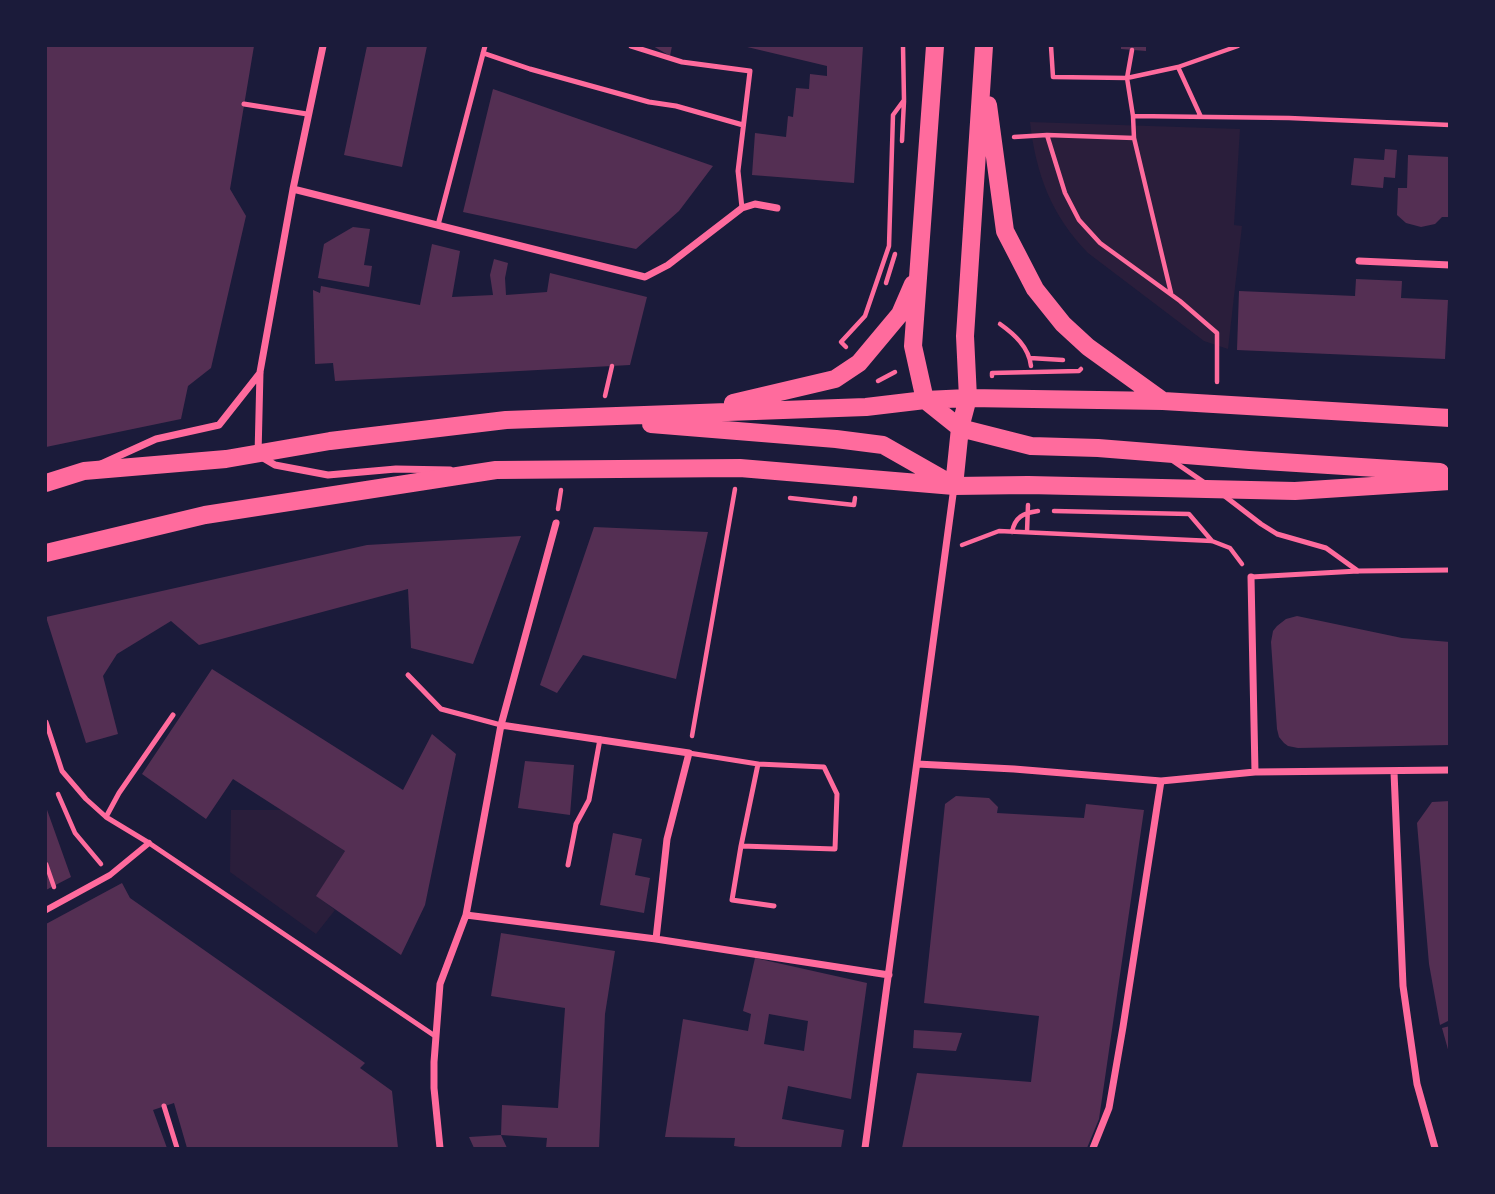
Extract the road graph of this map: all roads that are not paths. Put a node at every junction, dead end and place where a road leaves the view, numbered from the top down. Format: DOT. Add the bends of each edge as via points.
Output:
graph roads {
  1 [pos="323,46"];
  2 [pos="485,46"];
  3 [pos="631,46"];
  4 [pos="935,46"];
  5 [pos="984,46"];
  6 [pos="483,53"];
  7 [pos="983,67"];
  8 [pos="244,104"];
  9 [pos="307,114"];
  10 [pos="743,125"];
  11 [pos="293,189"];
  12 [pos="742,208"];
  13 [pos="777,208"];
  14 [pos="438,225"];
  15 [pos="1359,261"];
  16 [pos="1450,265"];
  17 [pos="919,271"];
  18 [pos="260,372"];
  19 [pos="968,398"];
  20 [pos="925,400"];
  21 [pos="1163,401"];
  22 [pos="692,413"];
  23 [pos="578,418"];
  24 [pos="1450,418"];
  25 [pos="960,428"];
  26 [pos="1162,453"];
  27 [pos="258,455"];
  28 [pos="496,470"];
  29 [pos="84,471"];
  30 [pos="1450,472"];
  31 [pos="1450,481"];
  32 [pos="46,483"];
  33 [pos="954,486"];
  34 [pos="1216,490"];
  35 [pos="556,523"];
  36 [pos="46,553"];
  37 [pos="1358,570"];
  38 [pos="1450,570"];
  39 [pos="1251,577"];
  40 [pos="408,675"];
  41 [pos="173,715"];
  42 [pos="46,722"];
  43 [pos="500,725"];
  44 [pos="600,739"];
  45 [pos="689,753"];
  46 [pos="758,764"];
  47 [pos="917,764"];
  48 [pos="1450,770"];
  49 [pos="1255,772"];
  50 [pos="1394,772"];
  51 [pos="1161,781"];
  52 [pos="106,817"];
  53 [pos="149,843"];
  54 [pos="741,846"];
  55 [pos="568,865"];
  56 [pos="774,906"];
  57 [pos="46,910"];
  58 [pos="466,915"];
  59 [pos="656,939"];
  60 [pos="888,975"];
  61 [pos="435,1036"];
  62 [pos="164,1106"];
  63 [pos="177,1149"];
  64 [pos="440,1149"];
  65 [pos="865,1149"];
  66 [pos="1093,1149"];
  67 [pos="1435,1149"];
  1 -- 9 [label="street"];
  2 -- 6 [label="lane"];
  3 -- 10 [label="lane" via="682,62 750,71"];
  4 -- 17 [label="main road"];
  5 -- 7 [label="main road"];
  6 -- 10 [label="lane"];
  6 -- 14 [label="lane"];
  7 -- 19 [label="main road" via="965,328"];
  7 -- 21 [label="main road" via="1005,231 1035,289 1088,347"];
  8 -- 9 [label="lane"];
  9 -- 11 [label="street"];
  10 -- 12 [label="lane" via="738,172"];
  11 -- 14 [label="street"];
  11 -- 18 [label="street"];
  12 -- 13 [label="street" via="755,204"];
  12 -- 14 [label="street" via="668,265 645,277"];
  15 -- 16 [label="street"];
  17 -- 20 [label="main road" via="912,346"];
  17 -- 22 [label="main road" via="900,314 859,363 835,379"];
  18 -- 27 [label="street"];
  18 -- 29 [label="street" via="219,425 156,439"];
  19 -- 20 [label="main road"];
  19 -- 21 [label="main road"];
  19 -- 25 [label="main road"];
  20 -- 22 [label="main road" via="866,407"];
  20 -- 25 [label="main road"];
  21 -- 24 [label="main road"];
  22 -- 23 [label="main road"];
  23 -- 27 [label="main road" via="506,420 330,441"];
  23 -- 33 [label="main road" via="883,445"];
  25 -- 26 [label="main road" via="1031,446"];
  25 -- 33 [label="main road"];
  26 -- 30 [label="main road"];
  26 -- 34 [label="lane"];
  27 -- 28 [label="street" via="275,465 328,475"];
  27 -- 29 [label="main road"];
  28 -- 33 [label="main road" via="740,468"];
  28 -- 36 [label="main road" via="205,515"];
  29 -- 32 [label="main road"];
  31 -- 34 [label="main road" via="1295,491"];
  33 -- 34 [label="main road"];
  33 -- 47 [label="street"];
  34 -- 37 [label="lane" via="1277,534 1326,548"];
  35 -- 43 [label="street"];
  37 -- 38 [label="lane"];
  37 -- 39 [label="lane"];
  39 -- 49 [label="street"];
  40 -- 43 [label="lane" via="441,709"];
  41 -- 52 [label="lane"];
  42 -- 52 [label="lane" via="62,771"];
  43 -- 44 [label="street"];
  43 -- 58 [label="street"];
  44 -- 45 [label="street"];
  44 -- 55 [label="lane" via="589,800 576,824"];
  45 -- 46 [label="lane"];
  45 -- 59 [label="street" via="667,839"];
  46 -- 54 [label="lane"];
  46 -- 54 [label="lane" via="824,767 837,794 835,849"];
  47 -- 51 [label="street"];
  47 -- 60 [label="street"];
  48 -- 50 [label="street"];
  49 -- 50 [label="street"];
  49 -- 51 [label="street"];
  50 -- 67 [label="street" via="1403,986 1417,1084"];
  51 -- 66 [label="street" via="1111,1095"];
  52 -- 53 [label="lane"];
  53 -- 57 [label="street" via="110,875"];
  53 -- 61 [label="lane"];
  54 -- 56 [label="lane" via="732,900"];
  58 -- 59 [label="street"];
  58 -- 61 [label="street" via="440,984"];
  59 -- 60 [label="street"];
  60 -- 65 [label="street"];
  61 -- 64 [label="street"];
  62 -- 63 [label="lane"];
}
